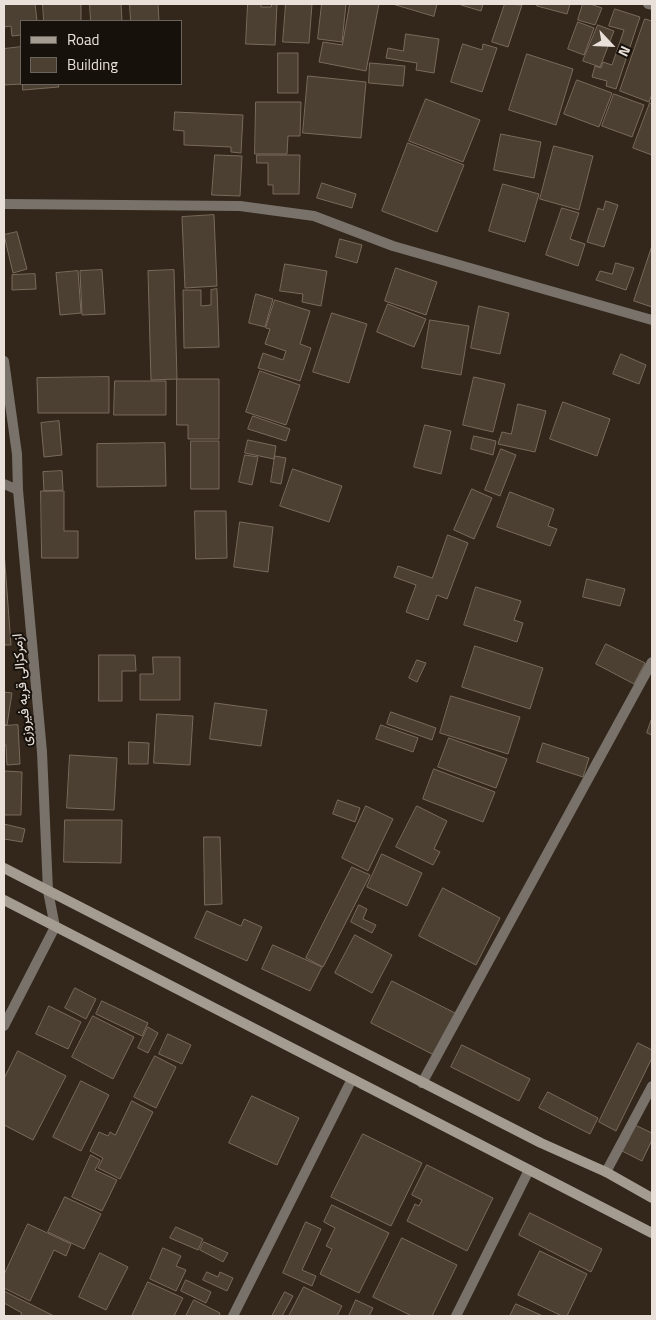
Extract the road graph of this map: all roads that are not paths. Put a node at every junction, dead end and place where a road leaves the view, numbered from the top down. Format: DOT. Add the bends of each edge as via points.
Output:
graph roads {
  1 [pos="648,4"];
  2 [pos="652,5"];
  3 [pos="4,204"];
  4 [pos="652,320"];
  5 [pos="4,361"];
  6 [pos="4,484"];
  7 [pos="18,490"];
  8 [pos="652,662"];
  9 [pos="4,868"];
  10 [pos="48,891"];
  11 [pos="4,900"];
  12 [pos="55,927"];
  13 [pos="4,1026"];
  14 [pos="352,1079"];
  15 [pos="422,1082"];
  16 [pos="652,1086"];
  17 [pos="529,1170"];
  18 [pos="606,1172"];
  19 [pos="652,1198"];
  20 [pos="652,1233"];
  21 [pos="233,1316"];
  22 [pos="456,1316"];
  1 -- 2 [label="street"];
  3 -- 4 [label="street" via="240,206 314,216 394,246"];
  5 -- 7 [label="street, ازمرکزالی قریه فیروزی" via="17,454"];
  6 -- 7 [label="street"];
  7 -- 10 [label="street, ازمرکزالی قریه فیروزی" via="42,752"];
  8 -- 15 [label="street"];
  9 -- 10 [label="main road"];
  10 -- 12 [label="street, ازمرکزالی قریه فیروزی"];
  10 -- 15 [label="main road"];
  11 -- 12 [label="main road"];
  12 -- 13 [label="street"];
  12 -- 14 [label="main road"];
  14 -- 17 [label="main road"];
  14 -- 21 [label="street"];
  15 -- 18 [label="main road" via="541,1143"];
  16 -- 18 [label="street"];
  17 -- 20 [label="main road"];
  17 -- 22 [label="street"];
  18 -- 19 [label="main road"];
}
